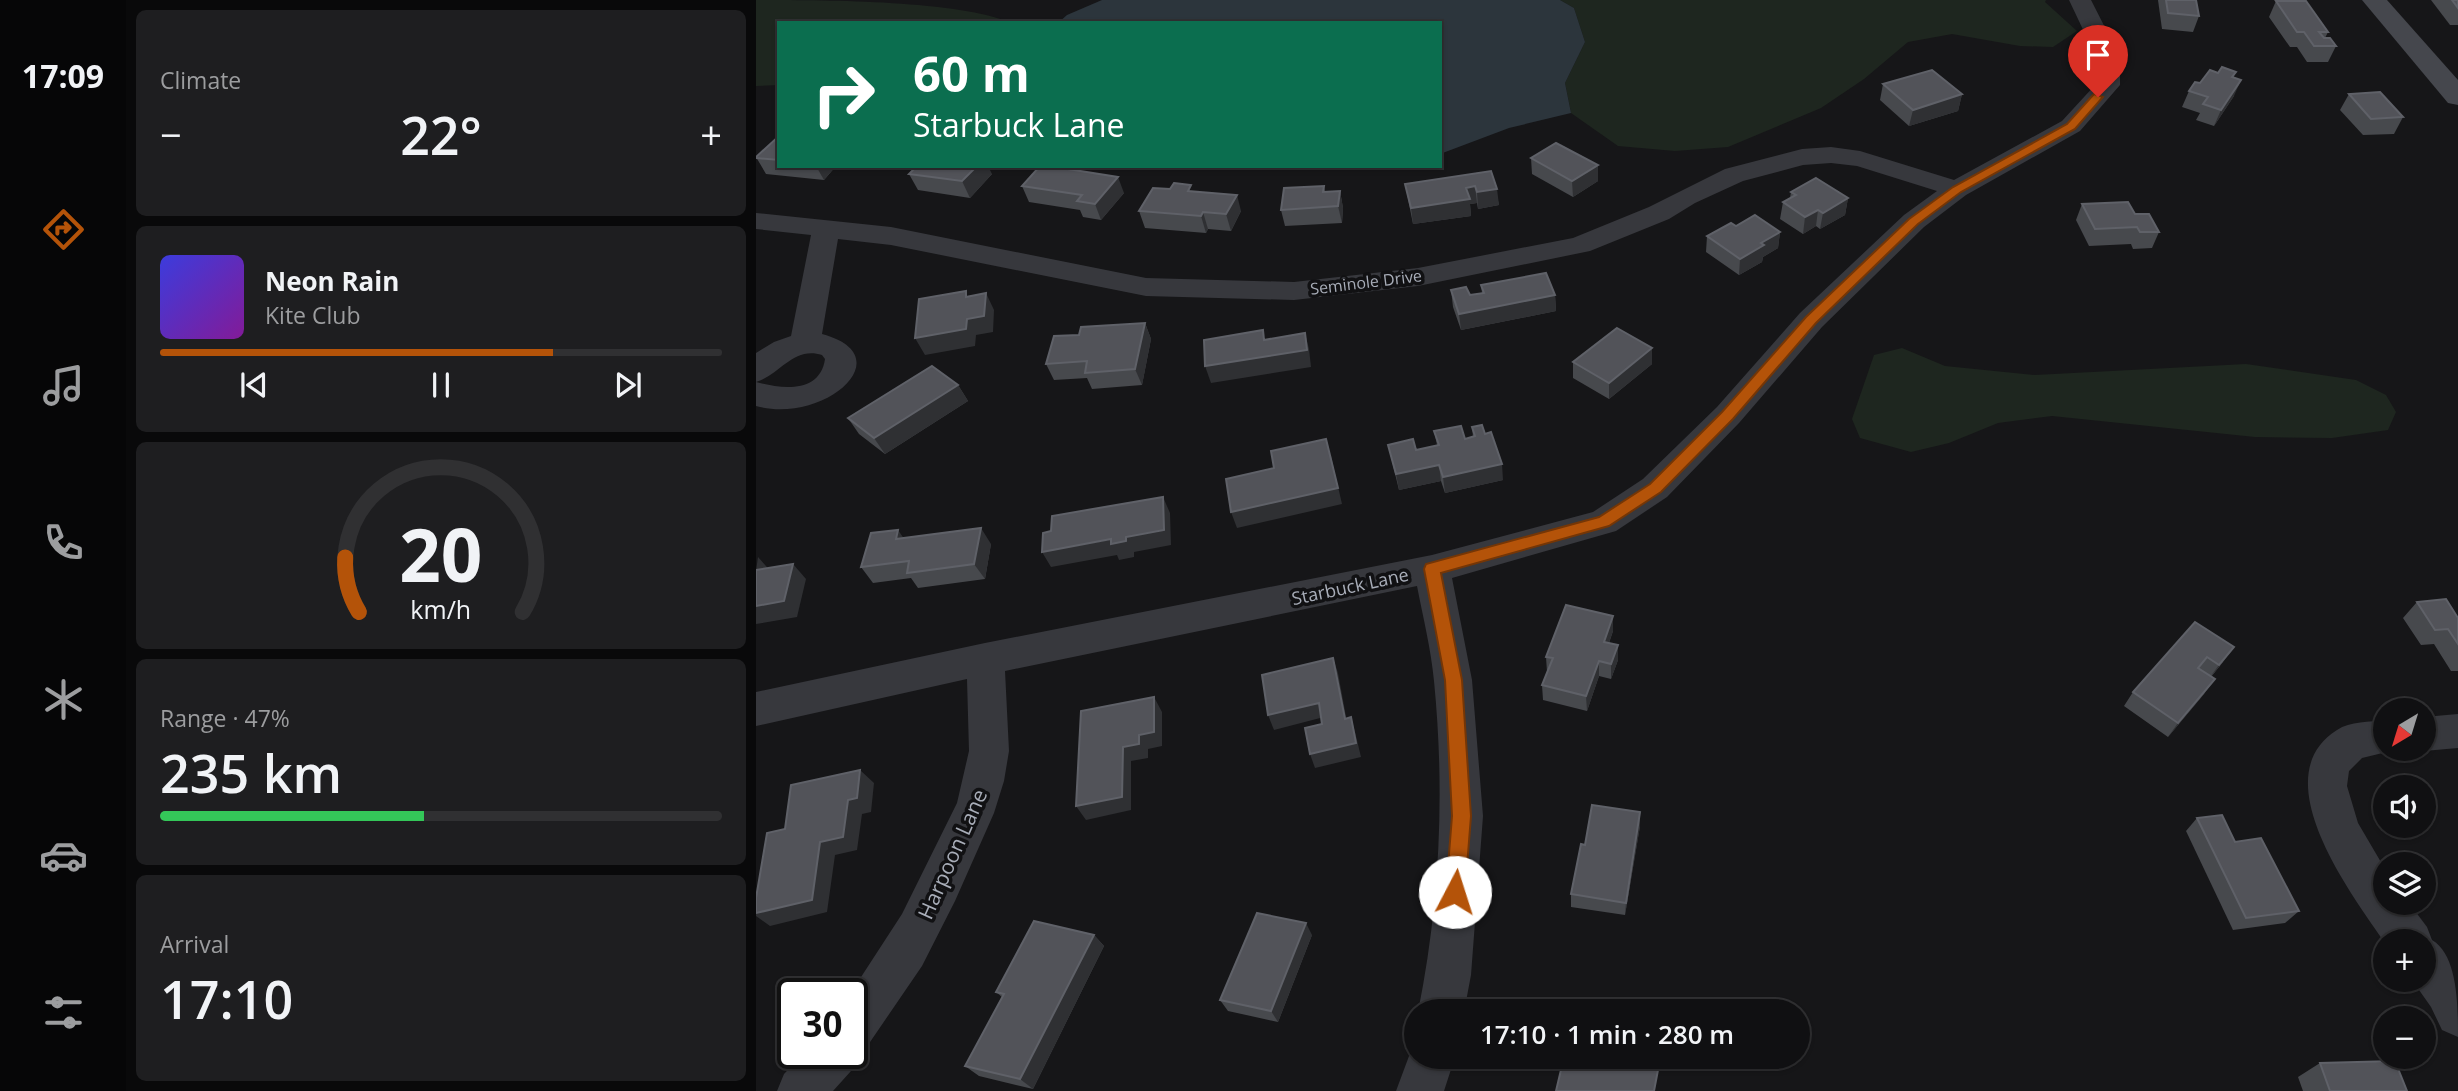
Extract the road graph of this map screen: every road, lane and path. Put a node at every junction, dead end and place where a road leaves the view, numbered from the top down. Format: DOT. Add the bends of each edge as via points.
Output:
graph roads {
  1 [pos="2080,0"];
  2 [pos="2374,0"];
  3 [pos="2458,97"];
  4 [pos="1957,189"];
  5 [pos="756,221"];
  6 [pos="827,227"];
  7 [pos="805,344"];
  8 [pos="756,371"];
  9 [pos="756,393"];
  10 [pos="1432,569"];
  11 [pos="985,659"];
  12 [pos="756,709"];
  13 [pos="2458,732"];
  14 [pos="2436,733"];
  15 [pos="2373,739"];
  16 [pos="2402,929"];
  17 [pos="2436,976"];
  18 [pos="1443,999"];
  19 [pos="868,1008"];
  20 [pos="2458,1014"];
  21 [pos="821,1069"];
  22 [pos="1428,1069"];
  23 [pos="801,1091"];
  24 [pos="1420,1091"];
  1 -- 4 [label="street, Starbuck Lane" via="2108,57 2108,86 2071,126"];
  2 -- 3 [label="main road"];
  4 -- 6 [label="street, Seminole Drive" via="1860,159 1802,157 1734,175 1649,217 1580,244 1418,276 1294,291 1146,287"];
  4 -- 10 [label="street, Starbuck Lane" via="1913,221 1852,279 1655,488 1604,522"];
  5 -- 6 [label="street, Seminole Drive"];
  6 -- 7 [label="street"];
  7 -- 8 [label="street" via="774,354"];
  7 -- 9 [label="street" via="829,345 841,356 840,368 831,381 793,400 774,400"];
  10 -- 11 [label="street, Starbuck Lane"];
  10 -- 18 [label="street" via="1453,680 1462,816"];
  11 -- 12 [label="street, Starbuck Lane"];
  11 -- 19 [label="street, Harpoon Lane" via="989,734 980,792 924,920"];
  13 -- 14 [label="street"];
  15 -- 16 [label="street" via="2351,742 2331,765 2326,785 2343,842"];
  17 -- 20 [label="street"];
  21 -- 23 [label="street"];
  22 -- 24 [label="street"];
}
